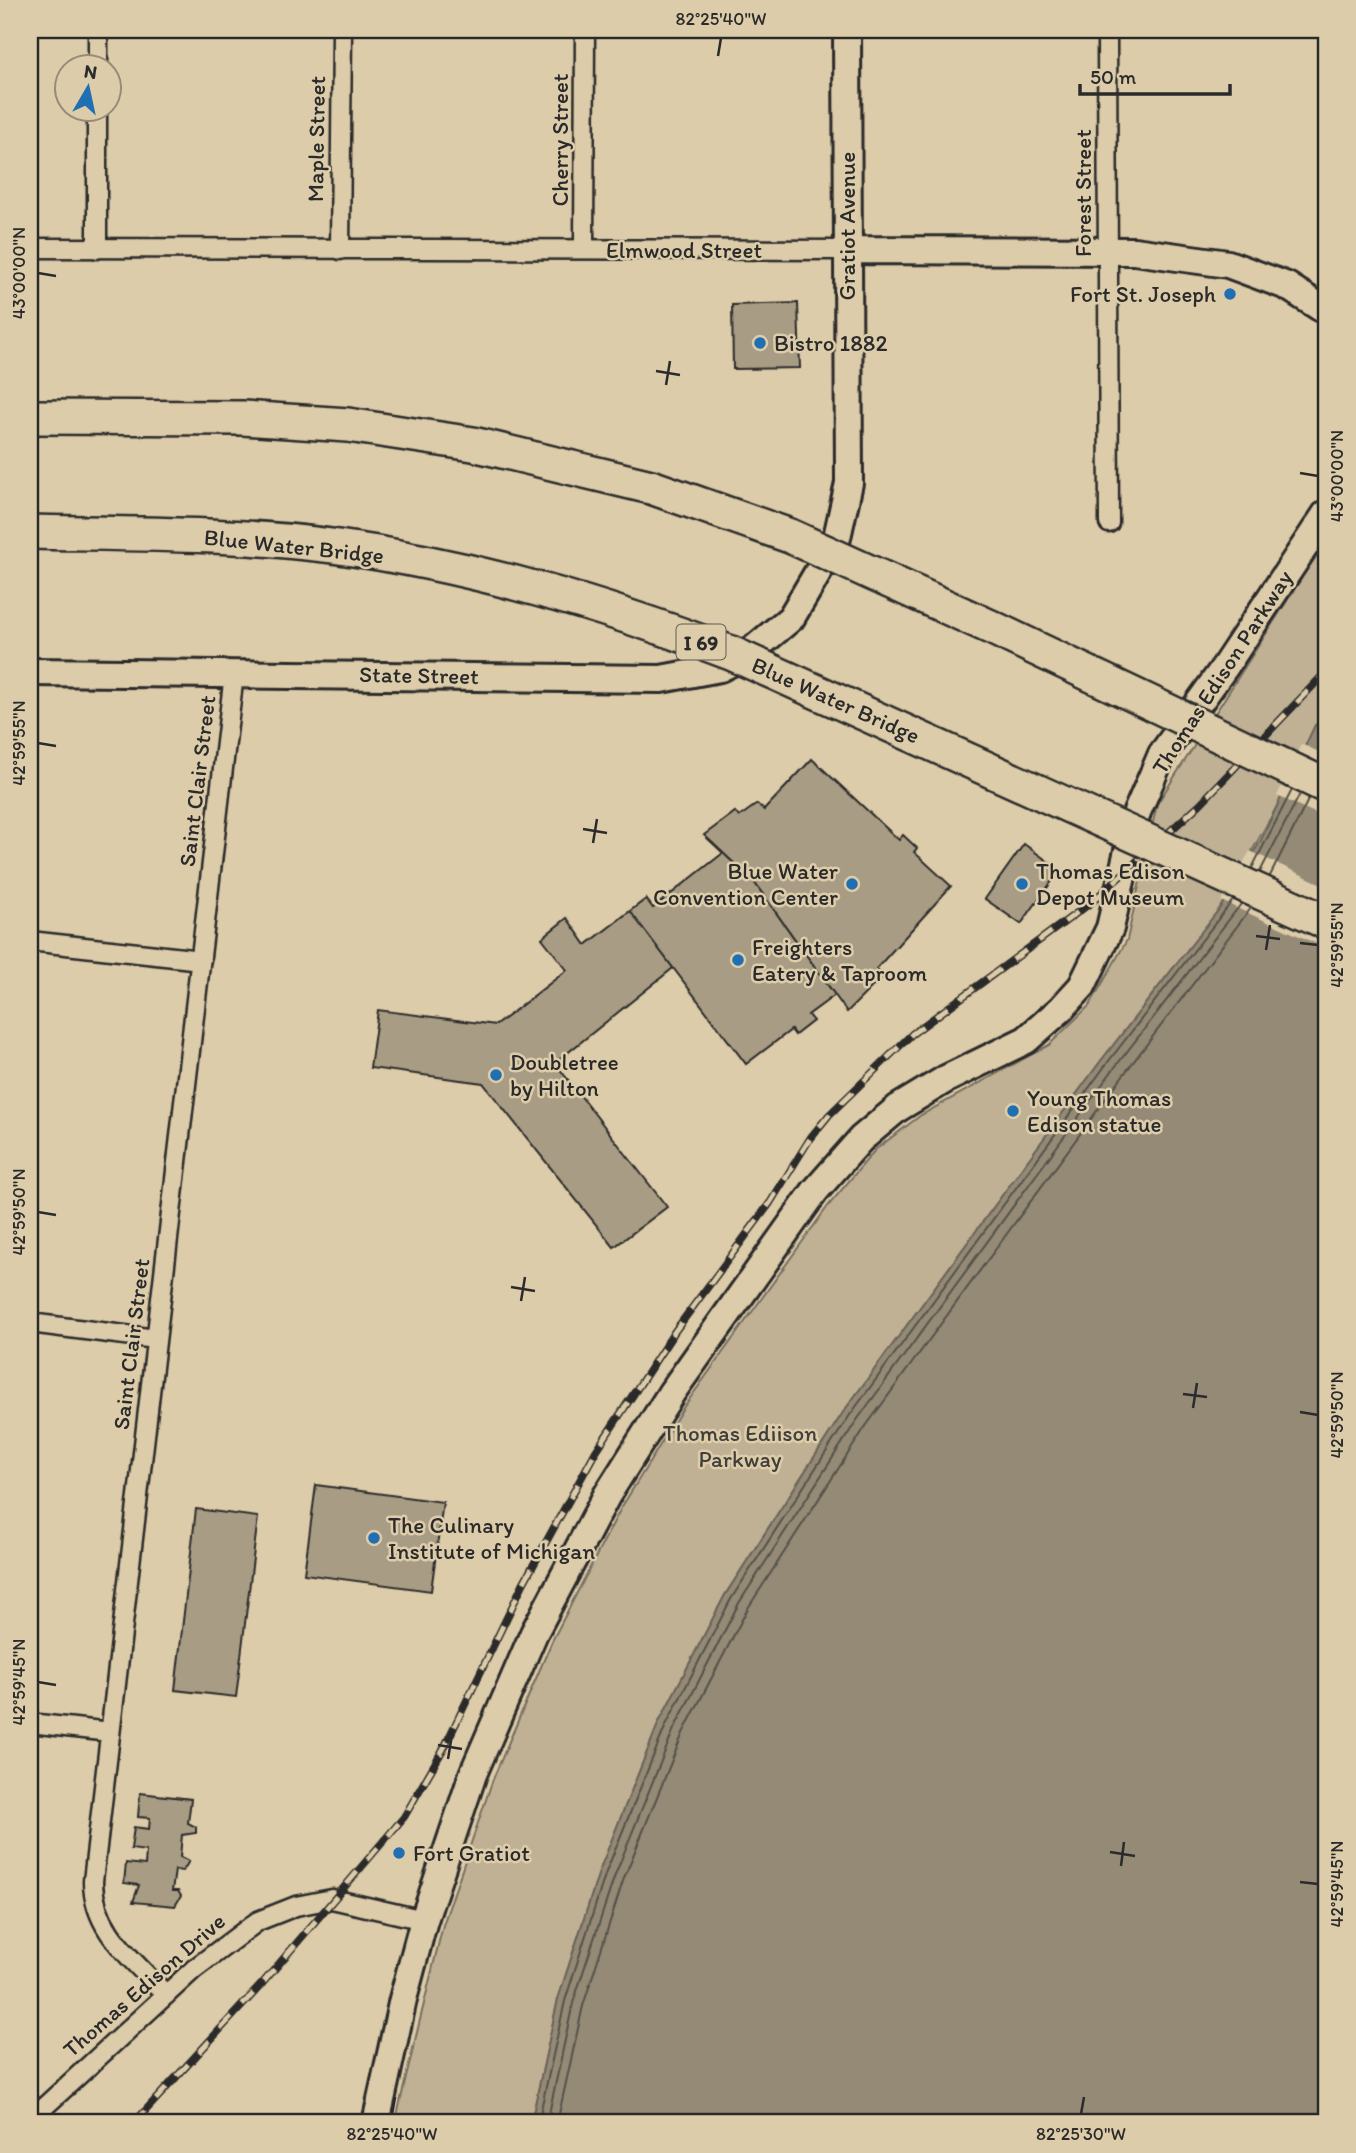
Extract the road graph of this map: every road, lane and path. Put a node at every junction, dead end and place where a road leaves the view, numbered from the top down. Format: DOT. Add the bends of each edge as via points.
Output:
graph roads {
  1 [pos="98,30"];
  2 [pos="342,30"];
  3 [pos="585,30"];
  4 [pos="847,30"];
  5 [pos="1107,30"];
  6 [pos="98,52"];
  7 [pos="97,122"];
  8 [pos="30,248"];
  9 [pos="97,249"];
  10 [pos="583,249"];
  11 [pos="340,250"];
  12 [pos="846,250"];
  13 [pos="1108,253"];
  14 [pos="1326,311"];
  15 [pos="30,417"];
  16 [pos="1326,514"];
  17 [pos="1109,523"];
  18 [pos="30,532"];
  19 [pos="791,618"];
  20 [pos="30,672"];
  21 [pos="234,674"];
  22 [pos="1326,786"];
  23 [pos="1326,922"];
  24 [pos="30,941"];
  25 [pos="201,960"];
  26 [pos="30,1323"];
  27 [pos="156,1339"];
  28 [pos="30,1723"];
  29 [pos="110,1732"];
  30 [pos="424,1920"];
  31 [pos="166,1995"];
  32 [pos="30,2120"];
  33 [pos="376,2123"];
  1 -- 6 [label="street"];
  2 -- 11 [label="street, Maple Street"];
  3 -- 10 [label="street, Cherry Street"];
  4 -- 12 [label="street, Gratiot Avenue"];
  5 -- 13 [label="street, Forest Street"];
  7 -- 9 [label="street"];
  8 -- 9 [label="street, Elmwood Street"];
  9 -- 11 [label="street, Elmwood Street"];
  10 -- 11 [label="street, Elmwood Street"];
  10 -- 12 [label="street, Elmwood Street"];
  12 -- 13 [label="street, Elmwood Street"];
  12 -- 19 [label="street, Gratiot Avenue" via="849,484 836,542"];
  13 -- 14 [label="street, Elmwood Street" via="1134,251 1228,264 1287,286"];
  13 -- 17 [label="street, Forest Street"];
  15 -- 22 [label="highway, bridge" via="218,418 348,425 473,444 639,484 790,536"];
  16 -- 30 [label="street, Thomas Edison Parkway" via="1162,754 1137,812 1110,928 1082,986 1026,1040 946,1079 898,1108 861,1139 814,1191 672,1392 607,1495 534,1633 473,1774"];
  18 -- 23 [label="highway, Blue Water Bridge / I 69, bridge" via="219,537 332,546 561,594 633,616 768,669"];
  19 -- 21 [label="street, State Street" via="748,654 720,668 661,679"];
  20 -- 21 [label="street, State Street"];
  21 -- 25 [label="street, Saint Clair Street"];
  24 -- 25 [label="street"];
  25 -- 27 [label="street, Saint Clair Street"];
  26 -- 27 [label="street"];
  27 -- 29 [label="street, Saint Clair Street"];
  28 -- 29 [label="street"];
  29 -- 31 [label="street, Saint Clair Street" via="93,1881 97,1913 111,1939"];
  30 -- 31 [label="street, Thomas Edison Drive" via="332,1899 296,1906 241,1931"];
  30 -- 33 [label="street, Thomas Edison Parkway"];
  31 -- 32 [label="street, Thomas Edison Drive"];
}
